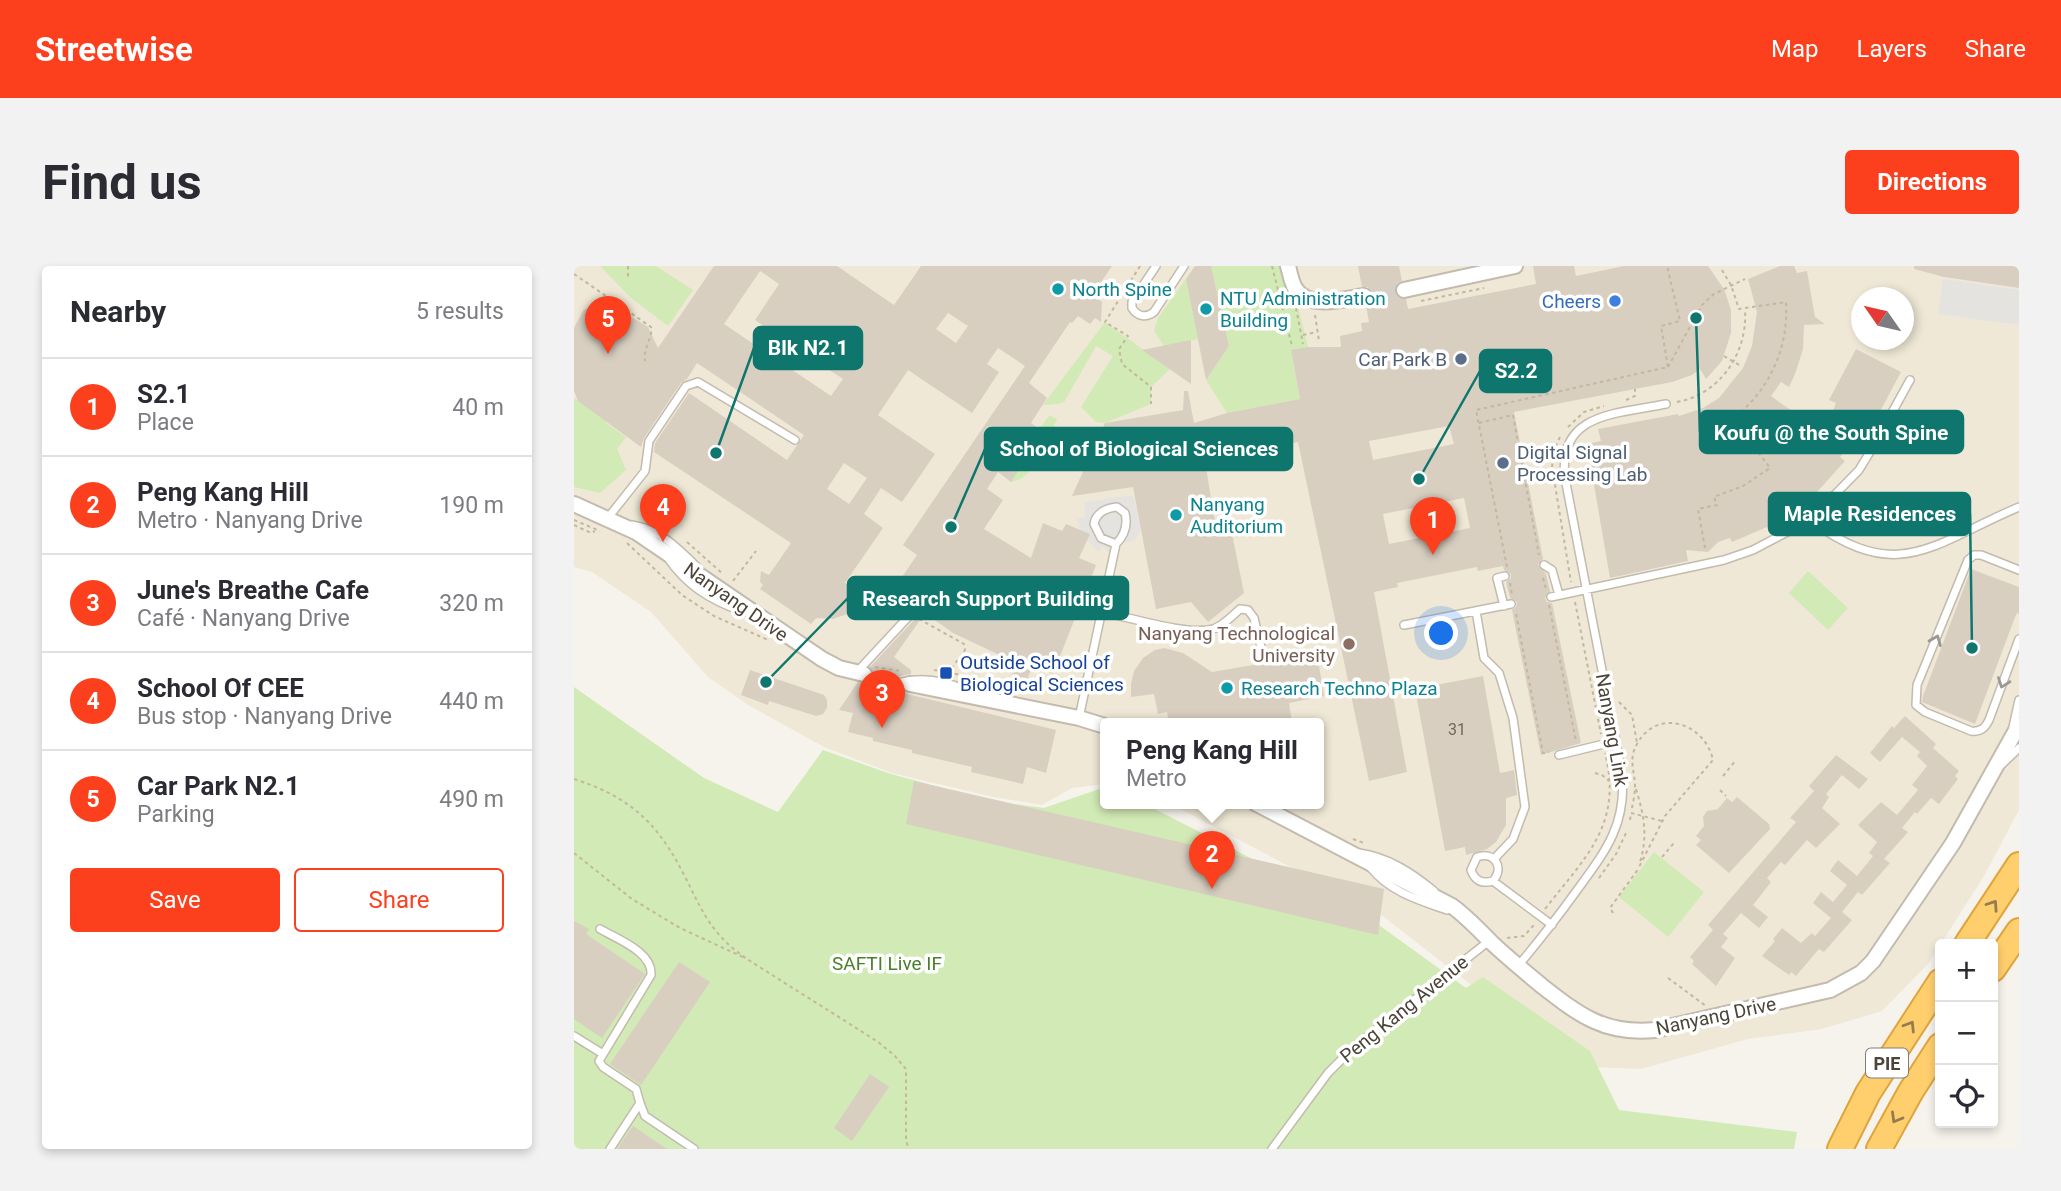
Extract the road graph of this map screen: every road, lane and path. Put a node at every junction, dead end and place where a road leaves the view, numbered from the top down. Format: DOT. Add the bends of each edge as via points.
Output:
graph roads {
  1 [pos="628,266"];
  2 [pos="1140,266"];
  3 [pos="1156,266"];
  4 [pos="1185,266"];
  5 [pos="1272,266"];
  6 [pos="1288,266"];
  7 [pos="1515,266"];
  8 [pos="1667,266"];
  9 [pos="1722,270"];
  10 [pos="574,274"];
  11 [pos="628,279"];
  12 [pos="1745,279"];
  13 [pos="1731,285"];
  14 [pos="1404,290"];
  15 [pos="1364,296"];
  16 [pos="1294,302"];
  17 [pos="1745,309"];
  18 [pos="1314,312"];
  19 [pos="1317,332"];
  20 [pos="1302,335"];
  21 [pos="1319,341"];
  22 [pos="1303,344"];
  23 [pos="1292,346"];
  24 [pos="1724,356"];
  25 [pos="645,361"];
  26 [pos="1734,362"];
  27 [pos="1741,366"];
  28 [pos="1668,367"];
  29 [pos="1910,380"];
  30 [pos="1635,389"];
  31 [pos="1622,401"];
  32 [pos="1151,404"];
  33 [pos="1612,404"];
  34 [pos="1666,404"];
  35 [pos="1479,423"];
  36 [pos="795,440"];
  37 [pos="574,504"];
  38 [pos="2019,507"];
  39 [pos="574,520"];
  40 [pos="1810,520"];
  41 [pos="574,525"];
  42 [pos="606,526"];
  43 [pos="626,542"];
  44 [pos="1116,544"];
  45 [pos="1705,548"];
  46 [pos="756,551"];
  47 [pos="664,552"];
  48 [pos="1543,565"];
  49 [pos="2019,570"];
  50 [pos="1505,576"];
  51 [pos="1543,576"];
  52 [pos="708,582"];
  53 [pos="732,582"];
  54 [pos="1586,588"];
  55 [pos="1573,592"];
  56 [pos="1102,611"];
  57 [pos="1476,611"];
  58 [pos="754,613"];
  59 [pos="912,618"];
  60 [pos="1404,625"];
  61 [pos="2019,639"];
  62 [pos="772,641"];
  63 [pos="1261,647"];
  64 [pos="949,672"];
  65 [pos="860,673"];
  66 [pos="906,683"];
  67 [pos="2019,700"];
  68 [pos="1619,702"];
  69 [pos="1079,718"];
  70 [pos="1100,724"];
  71 [pos="2019,725"];
  72 [pos="1616,741"];
  73 [pos="2015,743"];
  74 [pos="1637,744"];
  75 [pos="1603,745"];
  76 [pos="1577,746"];
  77 [pos="1556,753"];
  78 [pos="1736,760"];
  79 [pos="1595,774"];
  80 [pos="1723,776"];
  81 [pos="574,779"];
  82 [pos="1609,782"];
  83 [pos="1635,786"];
  84 [pos="1720,790"];
  85 [pos="1726,796"];
  86 [pos="1266,809"];
  87 [pos="1631,813"];
  88 [pos="1644,815"];
  89 [pos="1630,820"];
  90 [pos="1663,821"];
  91 [pos="1627,831"];
  92 [pos="1674,843"];
  93 [pos="1344,850"];
  94 [pos="574,853"];
  95 [pos="1662,857"];
  96 [pos="1493,859"];
  97 [pos="1365,861"];
  98 [pos="2019,865"];
  99 [pos="1639,867"];
  100 [pos="1493,881"];
  101 [pos="1597,881"];
  102 [pos="1452,906"];
  103 [pos="1613,913"];
  104 [pos="1539,917"];
  105 [pos="1470,919"];
  106 [pos="1552,925"];
  107 [pos="600,929"];
  108 [pos="2019,932"];
  109 [pos="1970,939"];
  110 [pos="1489,940"];
  111 [pos="749,960"];
  112 [pos="1998,963"];
  113 [pos="1518,966"];
  114 [pos="1668,978"];
  115 [pos="1935,990"];
  116 [pos="1696,1009"];
  117 [pos="574,1035"];
  118 [pos="603,1054"];
  119 [pos="1935,1054"];
  120 [pos="640,1103"];
  121 [pos="610,1149"];
  122 [pos="694,1149"];
  123 [pos="909,1149"];
  124 [pos="1272,1149"];
  125 [pos="1840,1149"];
  126 [pos="1879,1149"];
  1 -- 11 [label="path"];
  2 -- 32 [label="path" via="1105,322 1128,337 1119,349 1122,364 1151,387"];
  3 -- 4 [label="lane" via="1132,302 1142,316 1154,312"];
  5 -- 23 [label="path"];
  6 -- 15 [label="street" via="1294,287 1307,297 1332,302"];
  7 -- 14 [label="street"];
  8 -- 28 [label="path" via="1680,321 1661,326"];
  9 -- 13 [label="path"];
  10 -- 25 [label="path" via="651,327"];
  12 -- 13 [label="path"];
  13 -- 17 [label="path" via="1739,309"];
  13 -- 28 [label="path" via="1703,305"];
  16 -- 20 [label="path"];
  17 -- 26 [label="path" via="1743,336"];
  17 -- 45 [label="path" via="1786,302 1783,344 1775,367 1760,393 1733,419 1770,468 1743,486 1714,497 1717,505 1698,509"];
  18 -- 19 [label="path"];
  19 -- 20 [label="path"];
  19 -- 21 [label="path"];
  20 -- 22 [label="path"];
  24 -- 26 [label="path"];
  26 -- 27 [label="path"];
  26 -- 34 [label="path" via="1721,380 1703,393"];
  28 -- 35 [label="path" via="1476,410"];
  29 -- 40 [label="lane" via="1858,470"];
  30 -- 31 [label="path" via="1635,396"];
  33 -- 55 [label="path" via="1584,412 1554,450 1552,467"];
  34 -- 54 [label="lane, Nanyang Link" via="1601,417 1570,437 1563,462"];
  35 -- 48 [label="path" via="1513,415"];
  35 -- 77 [label="path" via="1543,753"];
  36 -- 42 [label="lane" via="698,382 692,383 649,441 645,471"];
  37 -- 42 [label="street, Nanyang Drive"];
  38 -- 40 [label="lane" via="1942,543 1896,556 1857,548"];
  39 -- 42 [label="path"];
  40 -- 54 [label="lane" via="1724,560"];
  41 -- 42 [label="path" via="591,533"];
  42 -- 47 [label="street, Nanyang Drive" via="636,533"];
  42 -- 52 [label="lane" via="638,526 657,533 674,544"];
  43 -- 62 [label="path" via="682,595 714,616"];
  44 -- 44 [label="lane" via="1101,538 1094,524 1099,514 1117,506 1127,519 1124,535"];
  44 -- 56 [label="lane"];
  46 -- 53 [label="path"];
  47 -- 52 [label="street, Nanyang Drive"];
  47 -- 58 [label="lane" via="707,596"];
  48 -- 55 [label="lane" via="1552,570 1555,596"];
  61 -- 49 [label="lane, one-way" via="1989,720 1978,732 1916,705 1917,685 1968,560 1981,555"];
  50 -- 57 [label="lane" via="1497,578 1508,605"];
  51 -- 76 [label="path"];
  52 -- 58 [label="street, Nanyang Drive"];
  54 -- 55 [label="lane"];
  54 -- 72 [label="lane, Nanyang Link"];
  55 -- 75 [label="path"];
  56 -- 63 [label="lane" via="1174,628 1204,630 1216,628 1240,609 1248,610"];
  56 -- 69 [label="lane"];
  57 -- 60 [label="lane"];
  57 -- 96 [label="lane" via="1484,658 1499,673 1513,719 1525,807 1513,839"];
  58 -- 65 [label="street, Nanyang Drive" via="822,659"];
  59 -- 64 [label="path" via="964,644 965,650"];
  59 -- 65 [label="lane"];
  66 -- 69 [label="street"];
  67 -- 73 [label="lane"];
  68 -- 74 [label="path" via="1632,715"];
  69 -- 70 [label="street"];
  71 -- 73 [label="street, Nanyang Drive"];
  72 -- 75 [label="lane"];
  72 -- 106 [label="lane, Nanyang Link" via="1624,792 1616,830"];
  73 -- 113 [label="street, Nanyang Drive" via="1873,961 1830,990 1655,1030 1631,1031 1581,1016"];
  74 -- 83 [label="path" via="1632,759"];
  74 -- 90 [label="path" via="1655,728 1681,724 1703,737 1711,751 1713,760"];
  75 -- 77 [label="lane"];
  75 -- 82 [label="path"];
  78 -- 80 [label="path"];
  79 -- 82 [label="path"];
  81 -- 111 [label="path" via="624,800 652,826 700,909 725,942"];
  82 -- 104 [label="path" via="1608,812 1598,838"];
  83 -- 87 [label="path"];
  83 -- 88 [label="path"];
  84 -- 85 [label="path"];
  86 -- 93 [label="street, Nanyang Drive"];
  87 -- 88 [label="path"];
  87 -- 89 [label="path"];
  88 -- 90 [label="path"];
  88 -- 99 [label="path"];
  90 -- 99 [label="path"];
  91 -- 101 [label="path"];
  92 -- 95 [label="path"];
  93 -- 97 [label="street, Nanyang Drive"];
  93 -- 102 [label="lane" via="1368,854 1406,870"];
  94 -- 111 [label="path" via="632,899"];
  96 -- 100 [label="lane" via="1499,868"];
  96 -- 100 [label="lane" via="1477,857 1471,870 1479,882"];
  97 -- 102 [label="street, Nanyang Drive"];
  97 -- 105 [label="lane" via="1379,877 1411,898"];
  109 -- 98 [label="highway, one-way"];
  99 -- 103 [label="path" via="1610,908"];
  100 -- 104 [label="lane"];
  102 -- 105 [label="street, Nanyang Drive"];
  104 -- 106 [label="lane"];
  105 -- 110 [label="street, Nanyang Drive"];
  106 -- 113 [label="lane, Nanyang Link"];
  107 -- 118 [label="lane" via="646,957 652,966 651,975"];
  108 -- 112 [label="highway"];
  110 -- 113 [label="street, Nanyang Drive"];
  110 -- 124 [label="lane, Peng Kang Avenue" via="1345,1056 1319,1083"];
  111 -- 123 [label="path" via="878,1042 906,1069"];
  114 -- 116 [label="path" via="1707,1007"];
  125 -- 115 [label="highway, PIE, one-way" via="1868,1093"];
  117 -- 118 [label="lane"];
  118 -- 120 [label="lane" via="599,1061 603,1068 636,1089"];
  119 -- 126 [label="highway, PIE, one-way"];
  120 -- 121 [label="lane"];
  120 -- 122 [label="lane" via="645,1116"];
}
